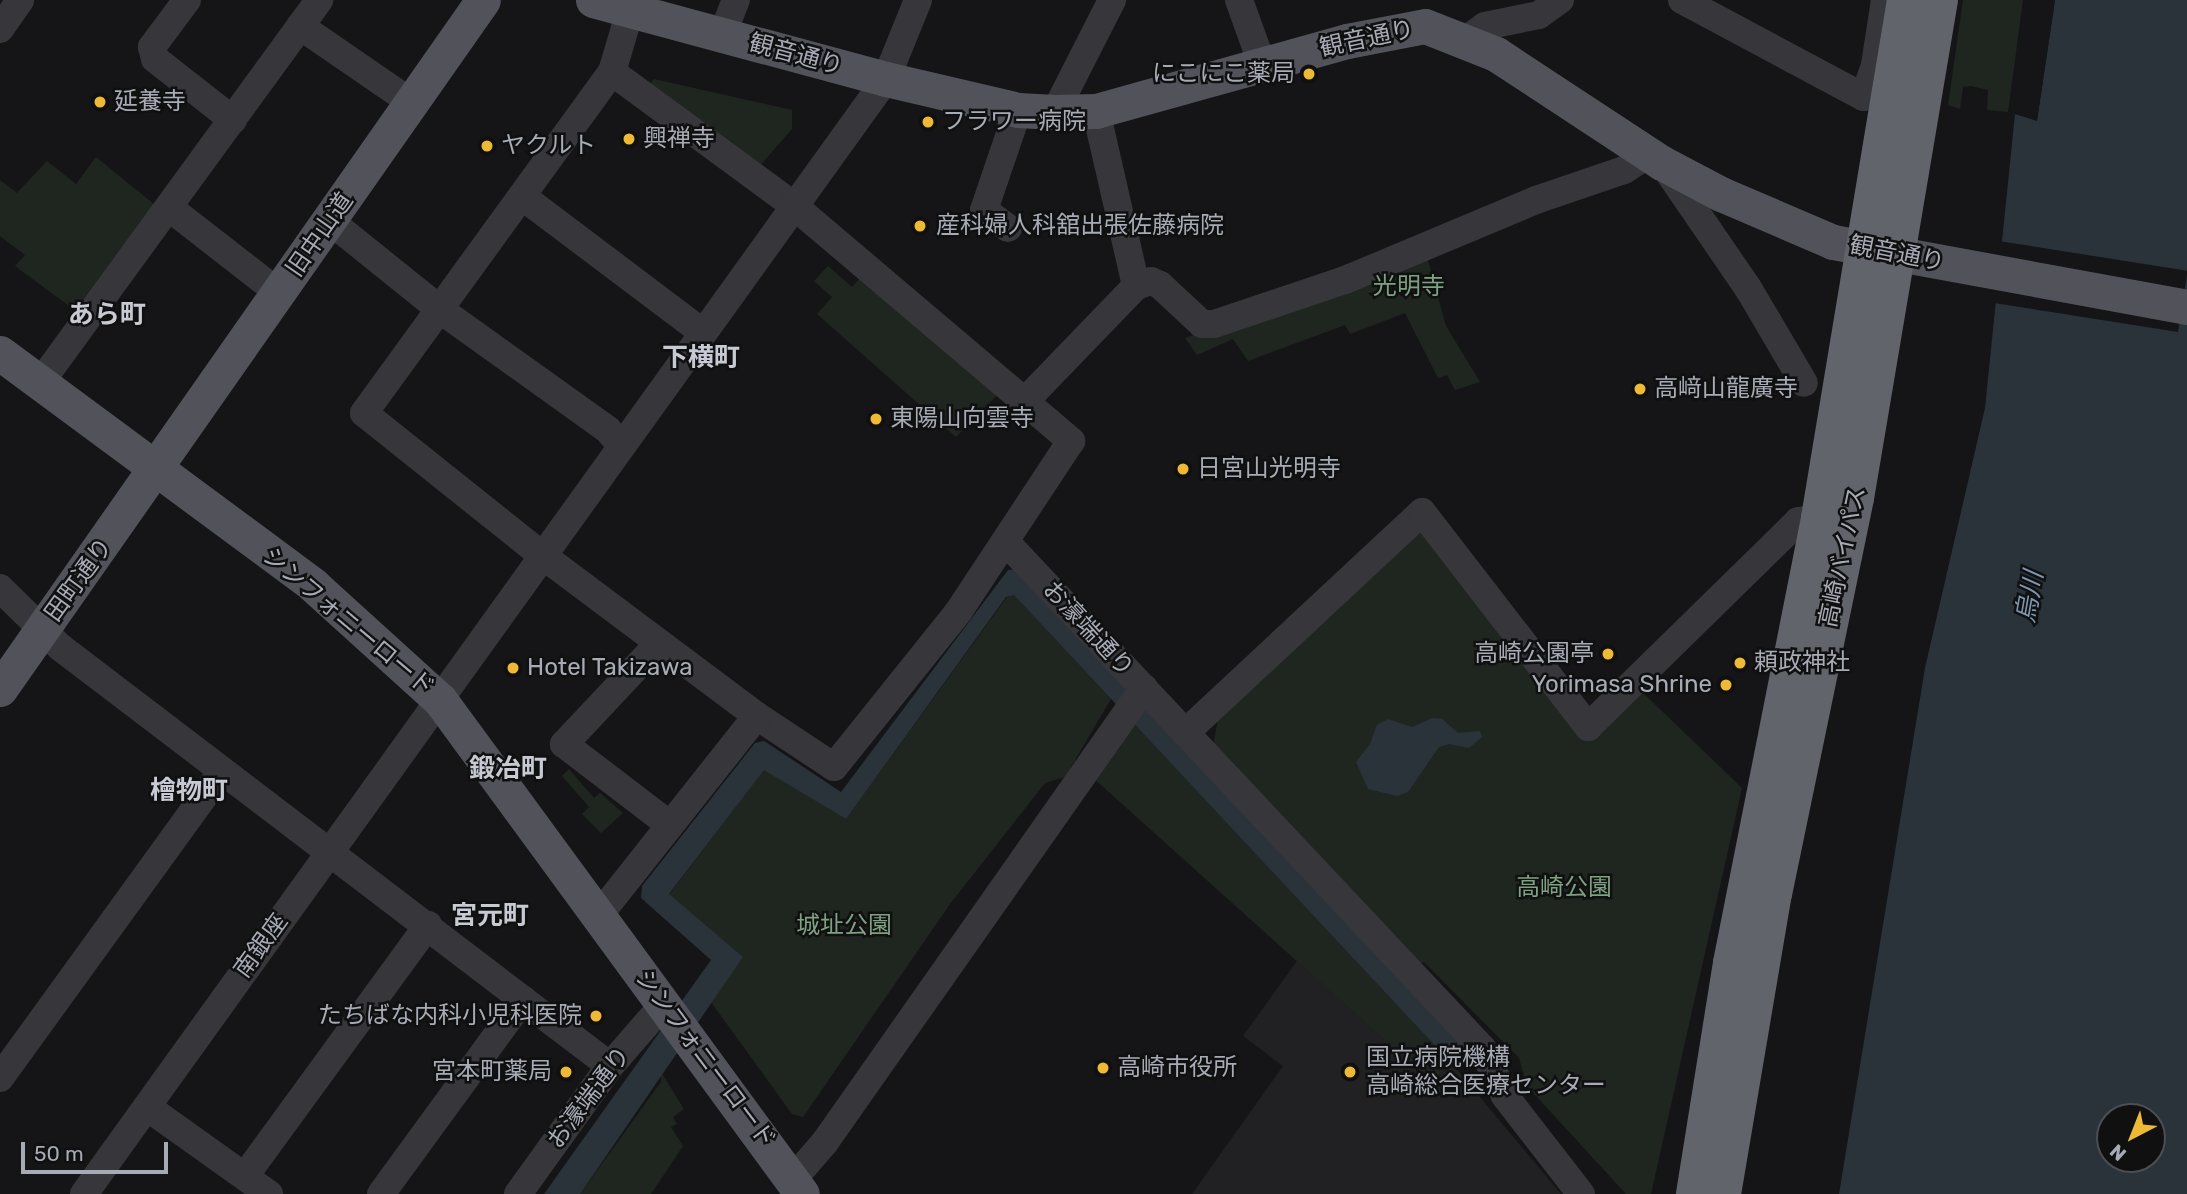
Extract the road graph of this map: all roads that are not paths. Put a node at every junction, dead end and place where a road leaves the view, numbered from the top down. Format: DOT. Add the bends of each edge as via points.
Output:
graph roads {
  1 [pos="20,0"];
  2 [pos="187,0"];
  3 [pos="319,0"];
  4 [pos="483,0"];
  5 [pos="593,0"];
  6 [pos="736,0"];
  7 [pos="918,0"];
  8 [pos="1112,0"];
  9 [pos="1239,0"];
  10 [pos="1560,0"];
  11 [pos="1682,0"];
  12 [pos="1885,0"];
  13 [pos="1906,0"];
  14 [pos="1939,0"];
  15 [pos="1505,10"];
  16 [pos="630,12"];
  17 [pos="300,26"];
  18 [pos="0,29"];
  19 [pos="722,36"];
  20 [pos="1467,39"];
  21 [pos="1262,64"];
  22 [pos="612,72"];
  23 [pos="886,79"];
  24 [pos="412,103"];
  25 [pos="1018,110"];
  26 [pos="1096,111"];
  27 [pos="1055,112"];
  28 [pos="233,120"];
  29 [pos="1656,159"];
  30 [pos="523,197"];
  31 [pos="793,205"];
  32 [pos="171,209"];
  33 [pos="330,221"];
  34 [pos="1008,228"];
  35 [pos="1895,254"];
  36 [pos="1136,286"];
  37 [pos="280,293"];
  38 [pos="2187,307"];
  39 [pos="442,311"];
  40 [pos="702,332"];
  41 [pos="0,353"];
  42 [pos="40,383"];
  43 [pos="1804,383"];
  44 [pos="1027,399"];
  45 [pos="620,445"];
  46 [pos="157,471"];
  47 [pos="1820,518"];
  48 [pos="1006,542"];
  49 [pos="543,556"];
  50 [pos="0,588"];
  51 [pos="44,628"];
  52 [pos="659,643"];
  53 [pos="0,689"];
  54 [pos="440,701"];
  55 [pos="1135,701"];
  56 [pos="757,716"];
  57 [pos="1185,733"];
  58 [pos="222,771"];
  59 [pos="670,825"];
  60 [pos="331,850"];
  61 [pos="599,915"];
  62 [pos="428,925"];
  63 [pos="1732,963"];
  64 [pos="523,999"];
  65 [pos="663,1005"];
  66 [pos="610,1066"];
  67 [pos="0,1078"];
  68 [pos="147,1107"];
  69 [pos="245,1176"];
  70 [pos="797,1187"];
  71 [pos="1582,1193"];
  72 [pos="84,1194"];
  73 [pos="269,1194"];
  74 [pos="381,1194"];
  75 [pos="518,1194"];
  76 [pos="1680,1194"];
  77 [pos="1695,1194"];
  78 [pos="1722,1194"];
  1 -- 18 [label="street"];
  2 -- 28 [label="street" via="152,47 155,59"];
  3 -- 17 [label="street"];
  4 -- 24 [label="main road, 旧中山道"];
  5 -- 16 [label="main road, 観音通り"];
  6 -- 19 [label="street"];
  7 -- 23 [label="street, 南銀座"];
  8 -- 27 [label="street"];
  9 -- 21 [label="street"];
  10 -- 15 [label="street" via="1539,15"];
  11 -- 12 [label="street" via="1864,97 1875,65"];
  13 -- 35 [label="highway, 高崎バイパス"];
  14 -- 35 [label="highway, 高崎バイパス"];
  15 -- 20 [label="street"];
  16 -- 19 [label="main road, 観音通り"];
  16 -- 22 [label="street"];
  17 -- 24 [label="street"];
  17 -- 28 [label="street"];
  19 -- 23 [label="main road, 観音通り"];
  20 -- 21 [label="main road, 観音通り" via="1425,26"];
  20 -- 29 [label="main road, 観音通り"];
  21 -- 26 [label="main road, 観音通り"];
  22 -- 30 [label="street"];
  22 -- 31 [label="street"];
  23 -- 25 [label="main road, 観音通り"];
  23 -- 31 [label="street, 南銀座"];
  24 -- 33 [label="main road, 旧中山道"];
  25 -- 27 [label="main road, 観音通り"];
  25 -- 34 [label="street" via="984,210"];
  26 -- 27 [label="main road, 観音通り"];
  26 -- 36 [label="street"];
  28 -- 32 [label="street"];
  29 -- 35 [label="main road, 観音通り" via="1772,218 1833,242"];
  29 -- 36 [label="street" via="1535,200 1345,281 1214,324 1202,324 1160,285 1151,281"];
  29 -- 43 [label="street" via="1748,288"];
  30 -- 39 [label="street"];
  30 -- 40 [label="street"];
  31 -- 40 [label="street, 南銀座"];
  31 -- 44 [label="street"];
  32 -- 37 [label="street"];
  32 -- 42 [label="street"];
  33 -- 37 [label="main road, 旧中山道"];
  33 -- 39 [label="street"];
  35 -- 38 [label="main road, 観音通り"];
  35 -- 47 [label="highway, 高崎バイパス"];
  35 -- 78 [label="highway, 高崎バイパス" via="1856,498 1773,894"];
  36 -- 44 [label="street"];
  37 -- 46 [label="main road, 旧中山道"];
  39 -- 45 [label="street" via="608,430"];
  39 -- 49 [label="street" via="364,414"];
  40 -- 45 [label="street, 南銀座"];
  41 -- 42 [label="main road, シンフォニーロード"];
  42 -- 46 [label="main road, シンフォニーロード"];
  44 -- 48 [label="street" via="1071,441"];
  45 -- 49 [label="street, 南銀座"];
  46 -- 51 [label="main road, 田町通り"];
  46 -- 54 [label="main road, シンフォニーロード" via="313,585"];
  47 -- 57 [label="street" via="1798,521 1588,727 1422,512"];
  47 -- 63 [label="highway, 高崎バイパス"];
  48 -- 55 [label="street, お濠端通り"];
  48 -- 56 [label="street" via="959,611 834,768"];
  49 -- 52 [label="street"];
  49 -- 54 [label="street, 南銀座"];
  50 -- 51 [label="street"];
  51 -- 53 [label="main road, 田町通り"];
  51 -- 58 [label="street" via="60,648"];
  52 -- 56 [label="street"];
  52 -- 59 [label="street" via="564,744"];
  54 -- 60 [label="street, 南銀座"];
  54 -- 61 [label="main road, シンフォニーロード"];
  55 -- 57 [label="street, お濠端通り"];
  55 -- 70 [label="street"];
  56 -- 59 [label="street"];
  57 -- 71 [label="street, お濠端通り" via="1482,1048 1505,1096"];
  58 -- 60 [label="street"];
  58 -- 67 [label="street"];
  59 -- 61 [label="street"];
  60 -- 62 [label="street"];
  60 -- 68 [label="street, 南銀座"];
  61 -- 65 [label="main road, シンフォニーロード"];
  62 -- 64 [label="street"];
  62 -- 69 [label="street"];
  63 -- 76 [label="highway"];
  63 -- 77 [label="highway, 高崎バイパス"];
  64 -- 66 [label="street"];
  64 -- 74 [label="street"];
  65 -- 66 [label="street, お濠端通り"];
  65 -- 70 [label="main road, シンフォニーロード"];
  66 -- 75 [label="street, お濠端通り"];
  68 -- 69 [label="street"];
  68 -- 72 [label="street, 南銀座"];
  69 -- 73 [label="street"];
}
